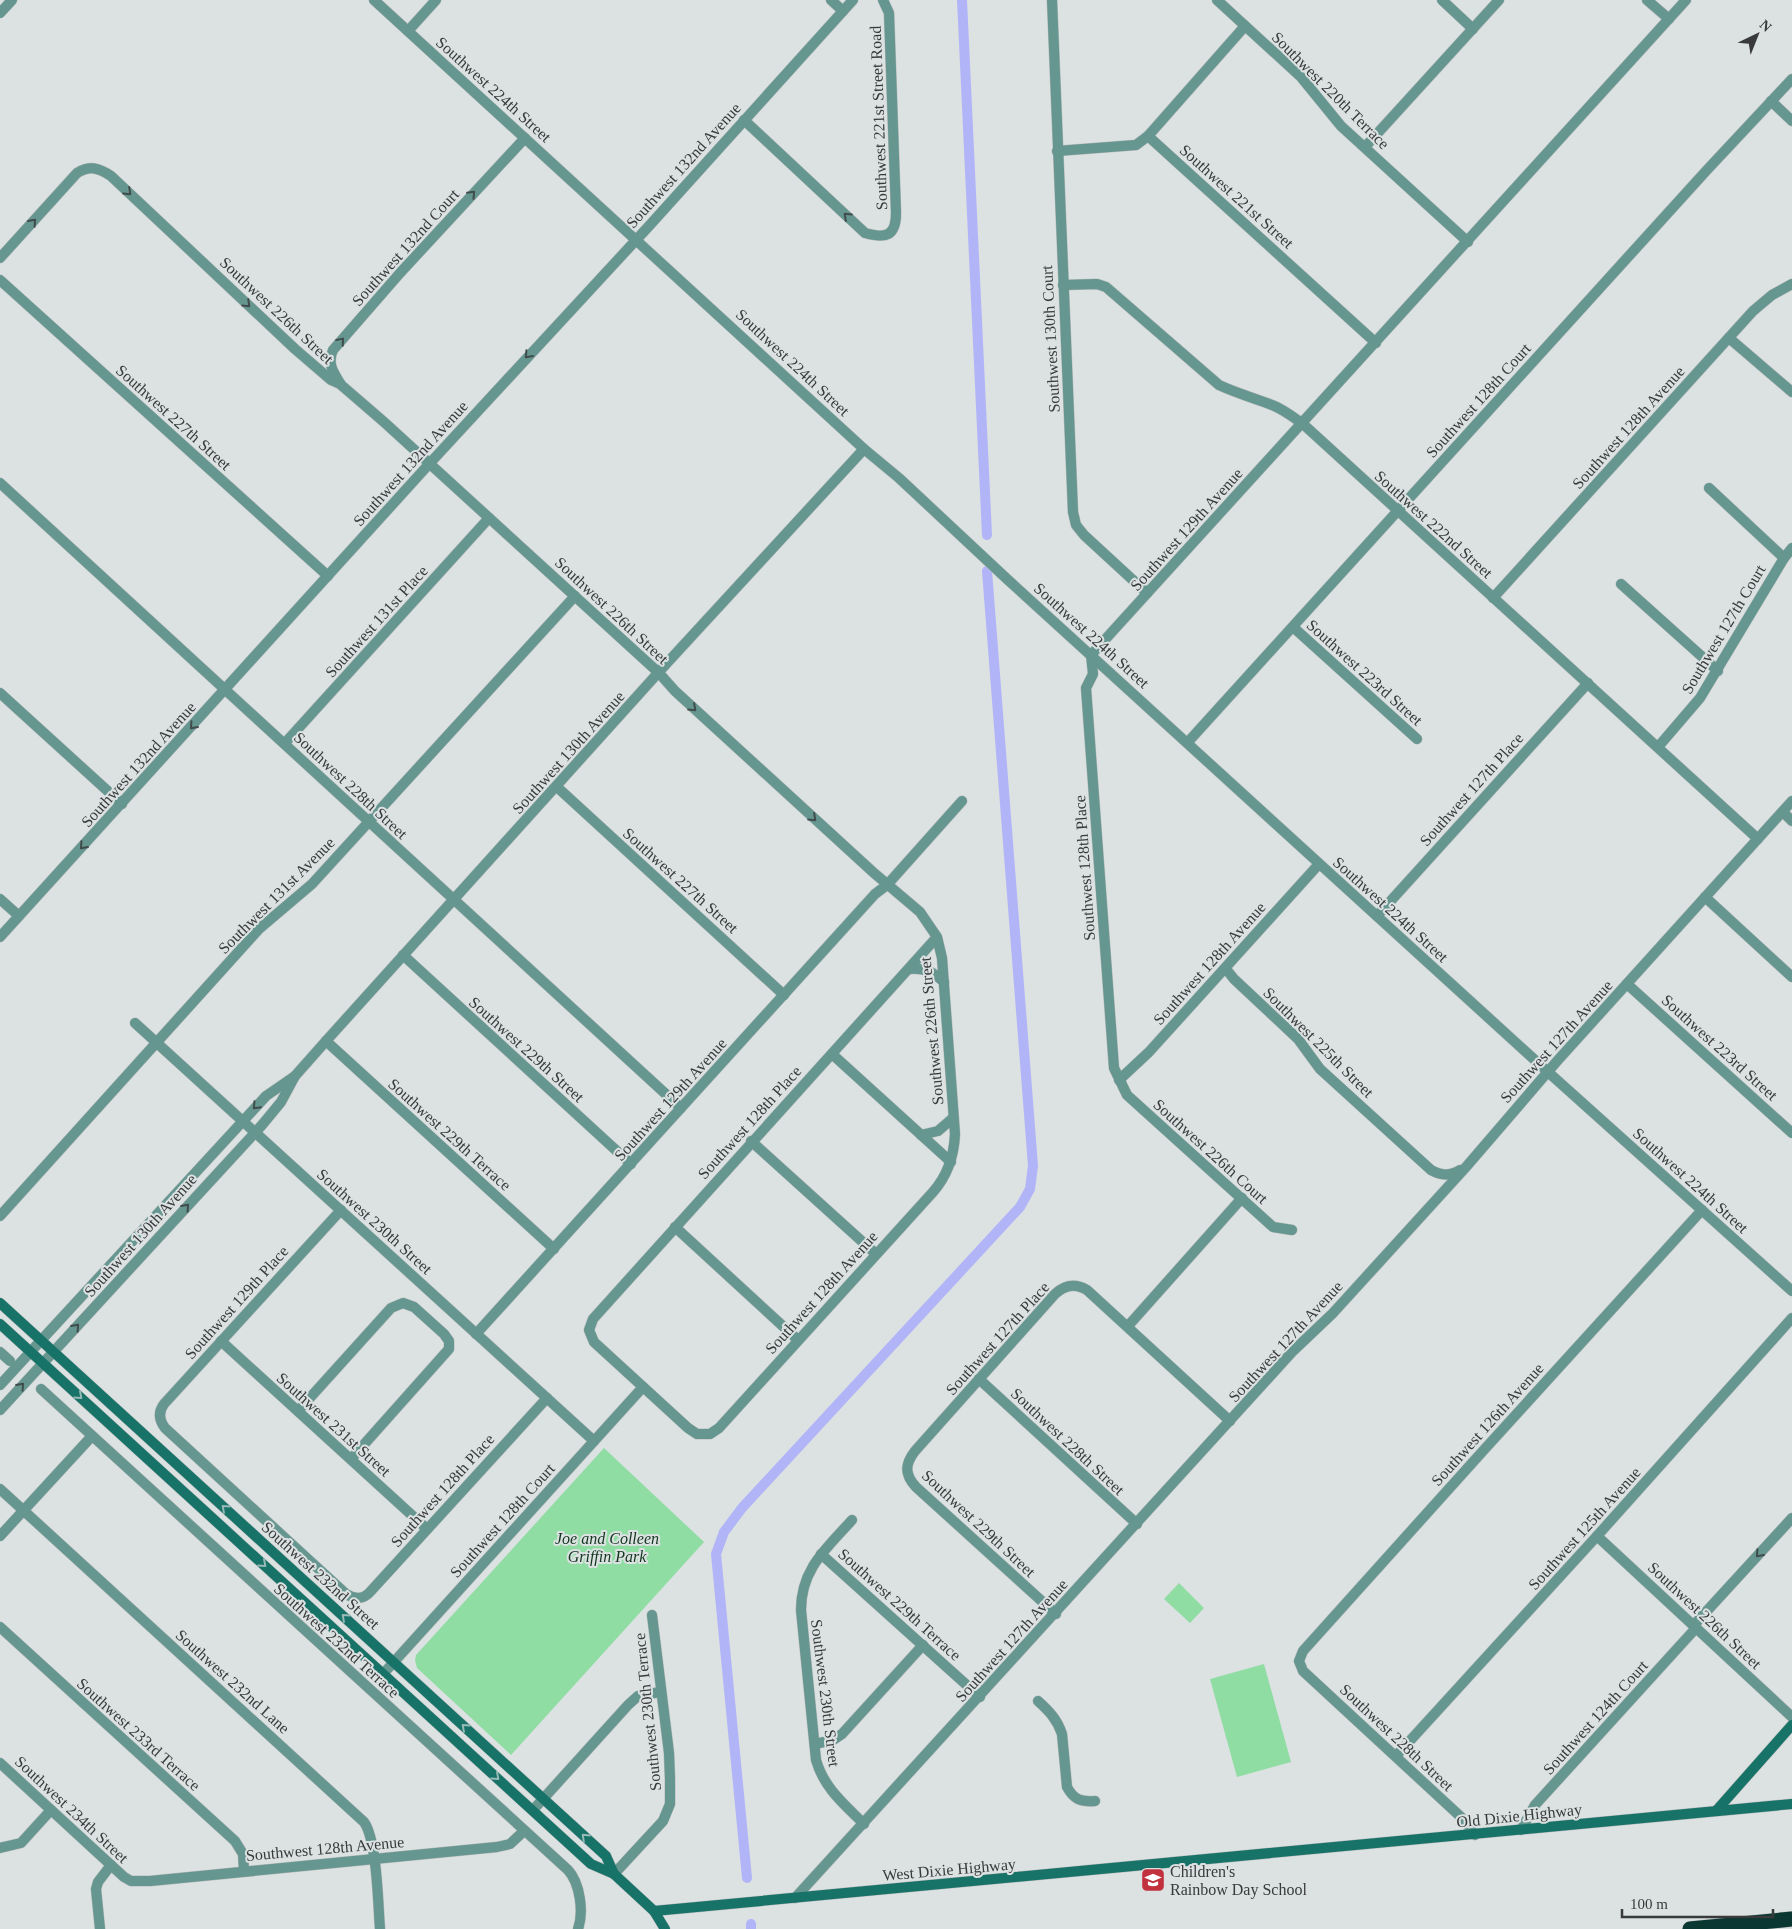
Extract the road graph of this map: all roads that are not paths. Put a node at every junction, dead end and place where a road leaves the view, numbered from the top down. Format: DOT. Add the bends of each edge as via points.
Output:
graph roads {
  1 [pos="12,0"];
  2 [pos="374,0"];
  3 [pos="436,0"];
  4 [pos="831,0"];
  5 [pos="853,0"];
  6 [pos="883,0"];
  7 [pos="1052,0"];
  8 [pos="1217,0"];
  9 [pos="1442,0"];
  10 [pos="1499,0"];
  11 [pos="1647,0"];
  12 [pos="1686,0"];
  13 [pos="843,11"];
  14 [pos="0,13"];
  15 [pos="1669,19"];
  16 [pos="1245,26"];
  17 [pos="1473,29"];
  18 [pos="408,31"];
  19 [pos="1792,79"];
  20 [pos="1771,101"];
  21 [pos="744,120"];
  22 [pos="1792,120"];
  23 [pos="1148,136"];
  24 [pos="525,138"];
  25 [pos="1365,147"];
  26 [pos="1057,151"];
  27 [pos="637,240"];
  28 [pos="1468,242"];
  29 [pos="0,258"];
  30 [pos="0,280"];
  31 [pos="1792,284"];
  32 [pos="1063,285"];
  33 [pos="1729,338"];
  34 [pos="1376,343"];
  35 [pos="340,384"];
  36 [pos="1792,392"];
  37 [pos="1303,424"];
  38 [pos="864,449"];
  39 [pos="430,463"];
  40 [pos="0,483"];
  41 [pos="1709,488"];
  42 [pos="1397,511"];
  43 [pos="489,518"];
  44 [pos="1792,548"];
  45 [pos="1784,558"];
  46 [pos="328,576"];
  47 [pos="1621,584"];
  48 [pos="1147,593"];
  49 [pos="574,596"];
  50 [pos="1493,598"];
  51 [pos="1292,627"];
  52 [pos="1091,655"];
  53 [pos="1718,671"];
  54 [pos="659,673"];
  55 [pos="1588,683"];
  56 [pos="225,690"];
  57 [pos="0,693"];
  58 [pos="1417,739"];
  59 [pos="1188,742"];
  60 [pos="285,743"];
  61 [pos="1658,747"];
  62 [pos="557,787"];
  63 [pos="962,801"];
  64 [pos="1792,801"];
  65 [pos="122,804"];
  66 [pos="1783,812"];
  67 [pos="1792,821"];
  68 [pos="369,822"];
  69 [pos="1758,839"];
  70 [pos="1319,864"];
  71 [pos="887,885"];
  72 [pos="1705,897"];
  73 [pos="0,899"];
  74 [pos="454,900"];
  75 [pos="19,916"];
  76 [pos="1377,916"];
  77 [pos="0,937"];
  78 [pos="937,937"];
  79 [pos="403,955"];
  80 [pos="909,969"];
  81 [pos="1226,969"];
  82 [pos="1792,977"];
  83 [pos="944,982"];
  84 [pos="1627,984"];
  85 [pos="784,995"];
  86 [pos="135,1023"];
  87 [pos="326,1041"];
  88 [pos="157,1043"];
  89 [pos="832,1054"];
  90 [pos="1548,1072"];
  91 [pos="294,1076"];
  92 [pos="1119,1080"];
  93 [pos="682,1108"];
  94 [pos="953,1118"];
  95 [pos="243,1121"];
  96 [pos="255,1132"];
  97 [pos="1792,1133"];
  98 [pos="921,1135"];
  99 [pos="751,1141"];
  100 [pos="951,1162"];
  101 [pos="631,1164"];
  102 [pos="1466,1167"];
  103 [pos="1242,1198"];
  104 [pos="341,1210"];
  105 [pos="1702,1210"];
  106 [pos="0,1216"];
  107 [pos="675,1227"];
  108 [pos="1292,1230"];
  109 [pos="554,1249"];
  110 [pos="876,1254"];
  111 [pos="1792,1291"];
  112 [pos="0,1303"];
  113 [pos="1792,1318"];
  114 [pos="0,1324"];
  115 [pos="1128,1326"];
  116 [pos="476,1334"];
  117 [pos="798,1340"];
  118 [pos="42,1341"];
  119 [pos="221,1341"];
  120 [pos="0,1352"];
  121 [pos="31,1352"];
  122 [pos="54,1352"];
  123 [pos="10,1362"];
  124 [pos="43,1363"];
  125 [pos="979,1379"];
  126 [pos="0,1385"];
  127 [pos="643,1387"];
  128 [pos="41,1390"];
  129 [pos="547,1398"];
  130 [pos="0,1410"];
  131 [pos="298,1411"];
  132 [pos="1230,1421"];
  133 [pos="92,1436"];
  134 [pos="594,1441"];
  135 [pos="351,1460"];
  136 [pos="906,1472"];
  137 [pos="0,1489"];
  138 [pos="23,1511"];
  139 [pos="1792,1518"];
  140 [pos="852,1520"];
  141 [pos="1137,1524"];
  142 [pos="427,1529"];
  143 [pos="0,1536"];
  144 [pos="1597,1536"];
  145 [pos="821,1554"];
  146 [pos="357,1598"];
  147 [pos="1056,1614"];
  148 [pos="652,1615"];
  149 [pos="0,1627"];
  150 [pos="1695,1627"];
  151 [pos="923,1645"];
  152 [pos="1299,1661"];
  153 [pos="394,1662"];
  154 [pos="383,1674"];
  155 [pos="660,1692"];
  156 [pos="980,1697"];
  157 [pos="1038,1701"];
  158 [pos="1792,1717"];
  159 [pos="1792,1725"];
  160 [pos="815,1744"];
  161 [pos="1396,1756"];
  162 [pos="0,1763"];
  163 [pos="543,1799"];
  164 [pos="1096,1801"];
  165 [pos="1792,1804"];
  166 [pos="51,1810"];
  167 [pos="533,1810"];
  168 [pos="1716,1811"];
  169 [pos="864,1824"];
  170 [pos="524,1830"];
  171 [pos="1520,1830"];
  172 [pos="1475,1835"];
  173 [pos="0,1848"];
  174 [pos="1248,1855"];
  175 [pos="374,1858"];
  176 [pos="111,1865"];
  177 [pos="244,1871"];
  178 [pos="614,1874"];
  179 [pos="124,1877"];
  180 [pos="795,1898"];
  181 [pos="654,1911"];
  182 [pos="1792,1919"];
  183 [pos="100,1929"];
  184 [pos="380,1929"];
  185 [pos="578,1929"];
  186 [pos="665,1929"];
  187 [pos="1690,1929"];
  1 -- 14 [label="street"];
  2 -- 18 [label="street, Southwest 224th Street"];
  3 -- 18 [label="street"];
  4 -- 13 [label="street"];
  5 -- 13 [label="street, Southwest 132nd Avenue"];
  6 -- 21 [label="street, Southwest 221st Street Road, one-way" via="889,13 896,213 896,226 888,234 878,237 865,233"];
  7 -- 26 [label="street"];
  8 -- 16 [label="street, Southwest 220th Terrace"];
  9 -- 17 [label="street"];
  10 -- 17 [label="street"];
  11 -- 15 [label="street"];
  12 -- 15 [label="street"];
  13 -- 21 [label="street, Southwest 132nd Avenue"];
  15 -- 28 [label="street"];
  16 -- 23 [label="street"];
  16 -- 25 [label="street, Southwest 220th Terrace" via="1301,77 1341,126"];
  17 -- 25 [label="street"];
  18 -- 24 [label="street, Southwest 224th Street"];
  19 -- 20 [label="street, Southwest 128th Court"];
  20 -- 22 [label="street"];
  20 -- 42 [label="street, Southwest 128th Court"];
  21 -- 27 [label="street, Southwest 132nd Avenue"];
  23 -- 26 [label="street" via="1136,145"];
  23 -- 34 [label="street, Southwest 221st Street"];
  24 -- 27 [label="street, Southwest 224th Street"];
  35 -- 24 [label="street, Southwest 132nd Court, one-way" via="330,365 333,350"];
  25 -- 28 [label="street, Southwest 220th Terrace"];
  26 -- 32 [label="street, Southwest 130th Court"];
  27 -- 38 [label="street, Southwest 224th Street"];
  27 -- 39 [label="street, Southwest 132nd Avenue, one-way"];
  28 -- 34 [label="street"];
  29 -- 35 [label="street, Southwest 226th Street, one-way" via="77,173 96,168 111,176 295,350"];
  30 -- 46 [label="street, Southwest 227th Street"];
  31 -- 33 [label="street, Southwest 128th Avenue" via="1765,300"];
  32 -- 37 [label="street, Southwest 222nd Street" via="1097,284 1106,287 1219,385 1285,411"];
  32 -- 48 [label="street, Southwest 130th Court" via="1076,525"];
  33 -- 36 [label="street"];
  33 -- 50 [label="street, Southwest 128th Avenue"];
  34 -- 37 [label="street"];
  35 -- 39 [label="street, Southwest 226th Street"];
  37 -- 42 [label="street, Southwest 222nd Street"];
  37 -- 48 [label="street, Southwest 129th Avenue"];
  38 -- 52 [label="street, Southwest 224th Street"];
  38 -- 54 [label="street, Southwest 130th Avenue"];
  39 -- 43 [label="street, Southwest 226th Street"];
  39 -- 46 [label="street, Southwest 132nd Avenue"];
  40 -- 56 [label="street, Southwest 228th Street"];
  41 -- 45 [label="street"];
  42 -- 50 [label="street, Southwest 222nd Street"];
  42 -- 51 [label="street, Southwest 128th Court"];
  43 -- 49 [label="street, Southwest 226th Street"];
  43 -- 60 [label="street, Southwest 131st Place"];
  44 -- 45 [label="street, Southwest 127th Court"];
  45 -- 53 [label="street, Southwest 127th Court"];
  46 -- 56 [label="street, Southwest 132nd Avenue"];
  47 -- 53 [label="street"];
  48 -- 52 [label="street, Southwest 129th Avenue"];
  49 -- 54 [label="street, Southwest 226th Street"];
  49 -- 68 [label="street, Southwest 131st Avenue"];
  50 -- 55 [label="street, Southwest 222nd Street"];
  51 -- 58 [label="street, Southwest 223rd Street"];
  51 -- 59 [label="street, Southwest 128th Court"];
  52 -- 59 [label="street, Southwest 224th Street"];
  52 -- 92 [label="street, Southwest 128th Place" via="1093,674 1086,688 1114,1068"];
  53 -- 61 [label="street, Southwest 127th Court" via="1700,698"];
  54 -- 62 [label="street, Southwest 130th Avenue"];
  54 -- 71 [label="street, Southwest 226th Street, one-way"];
  55 -- 61 [label="street, Southwest 222nd Street"];
  55 -- 76 [label="street, Southwest 127th Place"];
  56 -- 60 [label="street, Southwest 228th Street"];
  56 -- 65 [label="street, Southwest 132nd Avenue, one-way"];
  57 -- 65 [label="street"];
  59 -- 70 [label="street, Southwest 224th Street"];
  60 -- 68 [label="street, Southwest 228th Street"];
  61 -- 69 [label="street, Southwest 222nd Street"];
  62 -- 74 [label="street, Southwest 130th Avenue"];
  62 -- 85 [label="street, Southwest 227th Street"];
  63 -- 71 [label="street, Southwest 129th Avenue"];
  64 -- 66 [label="street, Southwest 127th Avenue"];
  65 -- 75 [label="street, Southwest 132nd Avenue, one-way"];
  66 -- 67 [label="street"];
  66 -- 69 [label="street, Southwest 127th Avenue"];
  68 -- 74 [label="street, Southwest 228th Street"];
  68 -- 88 [label="street, Southwest 131st Avenue" via="306,891 259,929"];
  69 -- 72 [label="street, Southwest 127th Avenue"];
  70 -- 76 [label="street, Southwest 224th Street"];
  70 -- 81 [label="street, Southwest 128th Avenue"];
  71 -- 78 [label="street, Southwest 226th Street" via="920,912"];
  71 -- 85 [label="street, Southwest 129th Avenue"];
  72 -- 82 [label="street"];
  72 -- 84 [label="street, Southwest 127th Avenue"];
  73 -- 75 [label="street"];
  74 -- 79 [label="street, Southwest 130th Avenue"];
  74 -- 93 [label="street, Southwest 228th Street"];
  75 -- 77 [label="street, Southwest 132nd Avenue"];
  76 -- 90 [label="street, Southwest 224th Street"];
  78 -- 80 [label="street, Southwest 128th Place"];
  78 -- 83 [label="street, Southwest 226th Street"];
  79 -- 87 [label="street, Southwest 130th Avenue"];
  79 -- 101 [label="street, Southwest 229th Street"];
  80 -- 83 [label="street" via="926,969"];
  80 -- 89 [label="street, Southwest 128th Place"];
  81 -- 92 [label="street, Southwest 128th Avenue"];
  81 -- 102 [label="street, Southwest 225th Street" via="1298,1039 1320,1069 1431,1170 1441,1175"];
  83 -- 94 [label="street, Southwest 226th Street"];
  84 -- 90 [label="street, Southwest 127th Avenue"];
  84 -- 97 [label="street, Southwest 223rd Street"];
  85 -- 93 [label="street, Southwest 129th Avenue"];
  86 -- 88 [label="street, Southwest 230th Street"];
  87 -- 91 [label="street, Southwest 130th Avenue"];
  87 -- 109 [label="street, Southwest 229th Terrace"];
  88 -- 95 [label="street, Southwest 230th Street"];
  88 -- 106 [label="street, Southwest 131st Avenue"];
  89 -- 98 [label="street"];
  89 -- 99 [label="street, Southwest 128th Place"];
  90 -- 102 [label="street, Southwest 127th Avenue"];
  90 -- 105 [label="street, Southwest 224th Street"];
  91 -- 95 [label="street, Southwest 130th Avenue, one-way" via="266,1096"];
  91 -- 96 [label="street, Southwest 130th Avenue" via="281,1102"];
  92 -- 103 [label="street, Southwest 226th Court" via="1127,1095"];
  93 -- 101 [label="street, Southwest 129th Avenue"];
  94 -- 98 [label="street" via="938,1131"];
  94 -- 100 [label="street, Southwest 226th Street" via="955,1146"];
  95 -- 96 [label="street, Southwest 230th Street"];
  95 -- 118 [label="street, Southwest 130th Avenue"];
  96 -- 104 [label="street, Southwest 230th Street"];
  122 -- 96 [label="street, Southwest 130th Avenue, one-way"];
  98 -- 100 [label="street"];
  99 -- 107 [label="street, Southwest 128th Place"];
  99 -- 110 [label="street"];
  100 -- 110 [label="street, Southwest 128th Avenue" via="938,1186"];
  101 -- 109 [label="street, Southwest 129th Avenue"];
  102 -- 132 [label="street, Southwest 127th Avenue"];
  103 -- 108 [label="street, Southwest 226th Court" via="1273,1227"];
  103 -- 115 [label="street"];
  104 -- 116 [label="street, Southwest 230th Street"];
  104 -- 119 [label="street, Southwest 129th Place"];
  105 -- 111 [label="street, Southwest 224th Street"];
  105 -- 152 [label="street, Southwest 126th Avenue" via="1310,1644"];
  107 -- 117 [label="street"];
  107 -- 127 [label="street, Southwest 128th Place" via="590,1324 594,1342"];
  109 -- 116 [label="street, Southwest 129th Avenue"];
  110 -- 117 [label="street, Southwest 128th Avenue"];
  112 -- 118 [label="street, Southwest 232nd Street"];
  113 -- 144 [label="street, Southwest 125th Avenue"];
  114 -- 121 [label="street, Southwest 232nd Street"];
  115 -- 125 [label="street, Southwest 127th Place" via="1087,1290 1068,1286 1055,1294"];
  115 -- 132 [label="street"];
  116 -- 129 [label="street, Southwest 230th Street"];
  117 -- 127 [label="street, Southwest 128th Avenue" via="710,1434 692,1432"];
  118 -- 121 [label="street, Southwest 130th Avenue"];
  118 -- 122 [label="street, Southwest 232nd Street"];
  119 -- 131 [label="street, Southwest 231st Street"];
  119 -- 146 [label="street, Southwest 129th Place" via="164,1404 160,1417 165,1428 346,1594"];
  120 -- 123 [label="street"];
  121 -- 124 [label="street, Southwest 232nd Street"];
  121 -- 126 [label="street, Southwest 130th Avenue"];
  122 -- 124 [label="street, Southwest 130th Avenue"];
  153 -- 122 [label="street, Southwest 232nd Street, one-way"];
  130 -- 124 [label="street, Southwest 130th Avenue, one-way"];
  124 -- 154 [label="street, Southwest 232nd Street, one-way"];
  125 -- 136 [label="street, Southwest 127th Place" via="915,1451"];
  125 -- 141 [label="street, Southwest 228th Street"];
  127 -- 134 [label="street, Southwest 128th Court"];
  128 -- 133 [label="street, Southwest 232nd Terrace"];
  129 -- 134 [label="street, Southwest 230th Street"];
  129 -- 142 [label="street, Southwest 128th Place"];
  131 -- 135 [label="street, Southwest 231st Street"];
  131 -- 135 [label="street" via="392,1308 403,1304 414,1307 444,1334 449,1341 449,1349"];
  132 -- 141 [label="street, Southwest 127th Avenue"];
  133 -- 138 [label="street"];
  133 -- 170 [label="street, Southwest 232nd Terrace"];
  134 -- 153 [label="street, Southwest 128th Court"];
  135 -- 142 [label="street, Southwest 231st Street"];
  136 -- 147 [label="street, Southwest 229th Street" via="916,1487"];
  137 -- 138 [label="street, Southwest 232nd Lane"];
  138 -- 143 [label="street"];
  138 -- 175 [label="street, Southwest 232nd Lane" via="361,1818 371,1834"];
  139 -- 150 [label="street, Southwest 124th Court, one-way"];
  140 -- 145 [label="street"];
  141 -- 147 [label="street, Southwest 127th Avenue"];
  142 -- 146 [label="street, Southwest 128th Place" via="368,1595"];
  144 -- 150 [label="street, Southwest 226th Street"];
  144 -- 161 [label="street, Southwest 125th Avenue"];
  145 -- 151 [label="street, Southwest 229th Terrace"];
  145 -- 160 [label="street, Southwest 230th Street" via="805,1579 801,1598"];
  147 -- 156 [label="street, Southwest 127th Avenue"];
  148 -- 155 [label="street, Southwest 230th Terrace"];
  149 -- 177 [label="street, Southwest 233rd Terrace" via="235,1841 243,1854"];
  150 -- 158 [label="street, Southwest 226th Street"];
  150 -- 171 [label="street, Southwest 124th Court" via="1535,1805"];
  151 -- 156 [label="street, Southwest 229th Terrace"];
  151 -- 160 [label="street" via="842,1734"];
  152 -- 161 [label="street, Southwest 228th Street" via="1303,1671"];
  153 -- 154 [label="street, Southwest 128th Court"];
  163 -- 153 [label="street, Southwest 232nd Street, one-way"];
  154 -- 167 [label="street, Southwest 232nd Street, one-way"];
  155 -- 163 [label="street" via="638,1696 628,1705"];
  155 -- 178 [label="street, Southwest 230th Terrace" via="669,1753 670,1804 663,1821"];
  156 -- 169 [label="street, Southwest 127th Avenue"];
  157 -- 164 [label="street" via="1055,1718 1062,1734 1067,1787 1077,1800"];
  159 -- 168 [label="street"];
  160 -- 169 [label="street, Southwest 230th Street" via="819,1769 827,1785"];
  161 -- 172 [label="street, Southwest 228th Street" via="1461,1817"];
  162 -- 166 [label="street, Southwest 234th Street"];
  163 -- 167 [label="street"];
  178 -- 163 [label="street, Southwest 232nd Street, one-way" via="606,1856"];
  165 -- 168 [label="street, Old Dixie Highway"];
  166 -- 173 [label="street" via="21,1843"];
  166 -- 176 [label="street, Southwest 234th Street"];
  167 -- 178 [label="street, Southwest 232nd Street" via="591,1864"];
  168 -- 171 [label="street, Old Dixie Highway"];
  169 -- 180 [label="street, Southwest 127th Avenue"];
  170 -- 175 [label="street, Southwest 128th Avenue" via="510,1844 502,1846"];
  170 -- 185 [label="street, Southwest 232nd Terrace" via="575,1880 580,1915"];
  171 -- 172 [label="street, Old Dixie Highway"];
  172 -- 174 [label="street, Old Dixie Highway"];
  174 -- 180 [label="street, West Dixie Highway"];
  175 -- 177 [label="street, Southwest 128th Avenue"];
  175 -- 184 [label="street, Southwest 232nd Lane"];
  176 -- 179 [label="street, Southwest 234th Street"];
  176 -- 183 [label="street" via="96,1889"];
  177 -- 179 [label="street, Southwest 128th Avenue" via="140,1882"];
  178 -- 181 [label="street, Southwest 232nd Street"];
  180 -- 181 [label="street, West Dixie Highway"];
  181 -- 186 [label="street, Southwest 232nd Street"];
  182 -- 187 [label="highway"];
}
